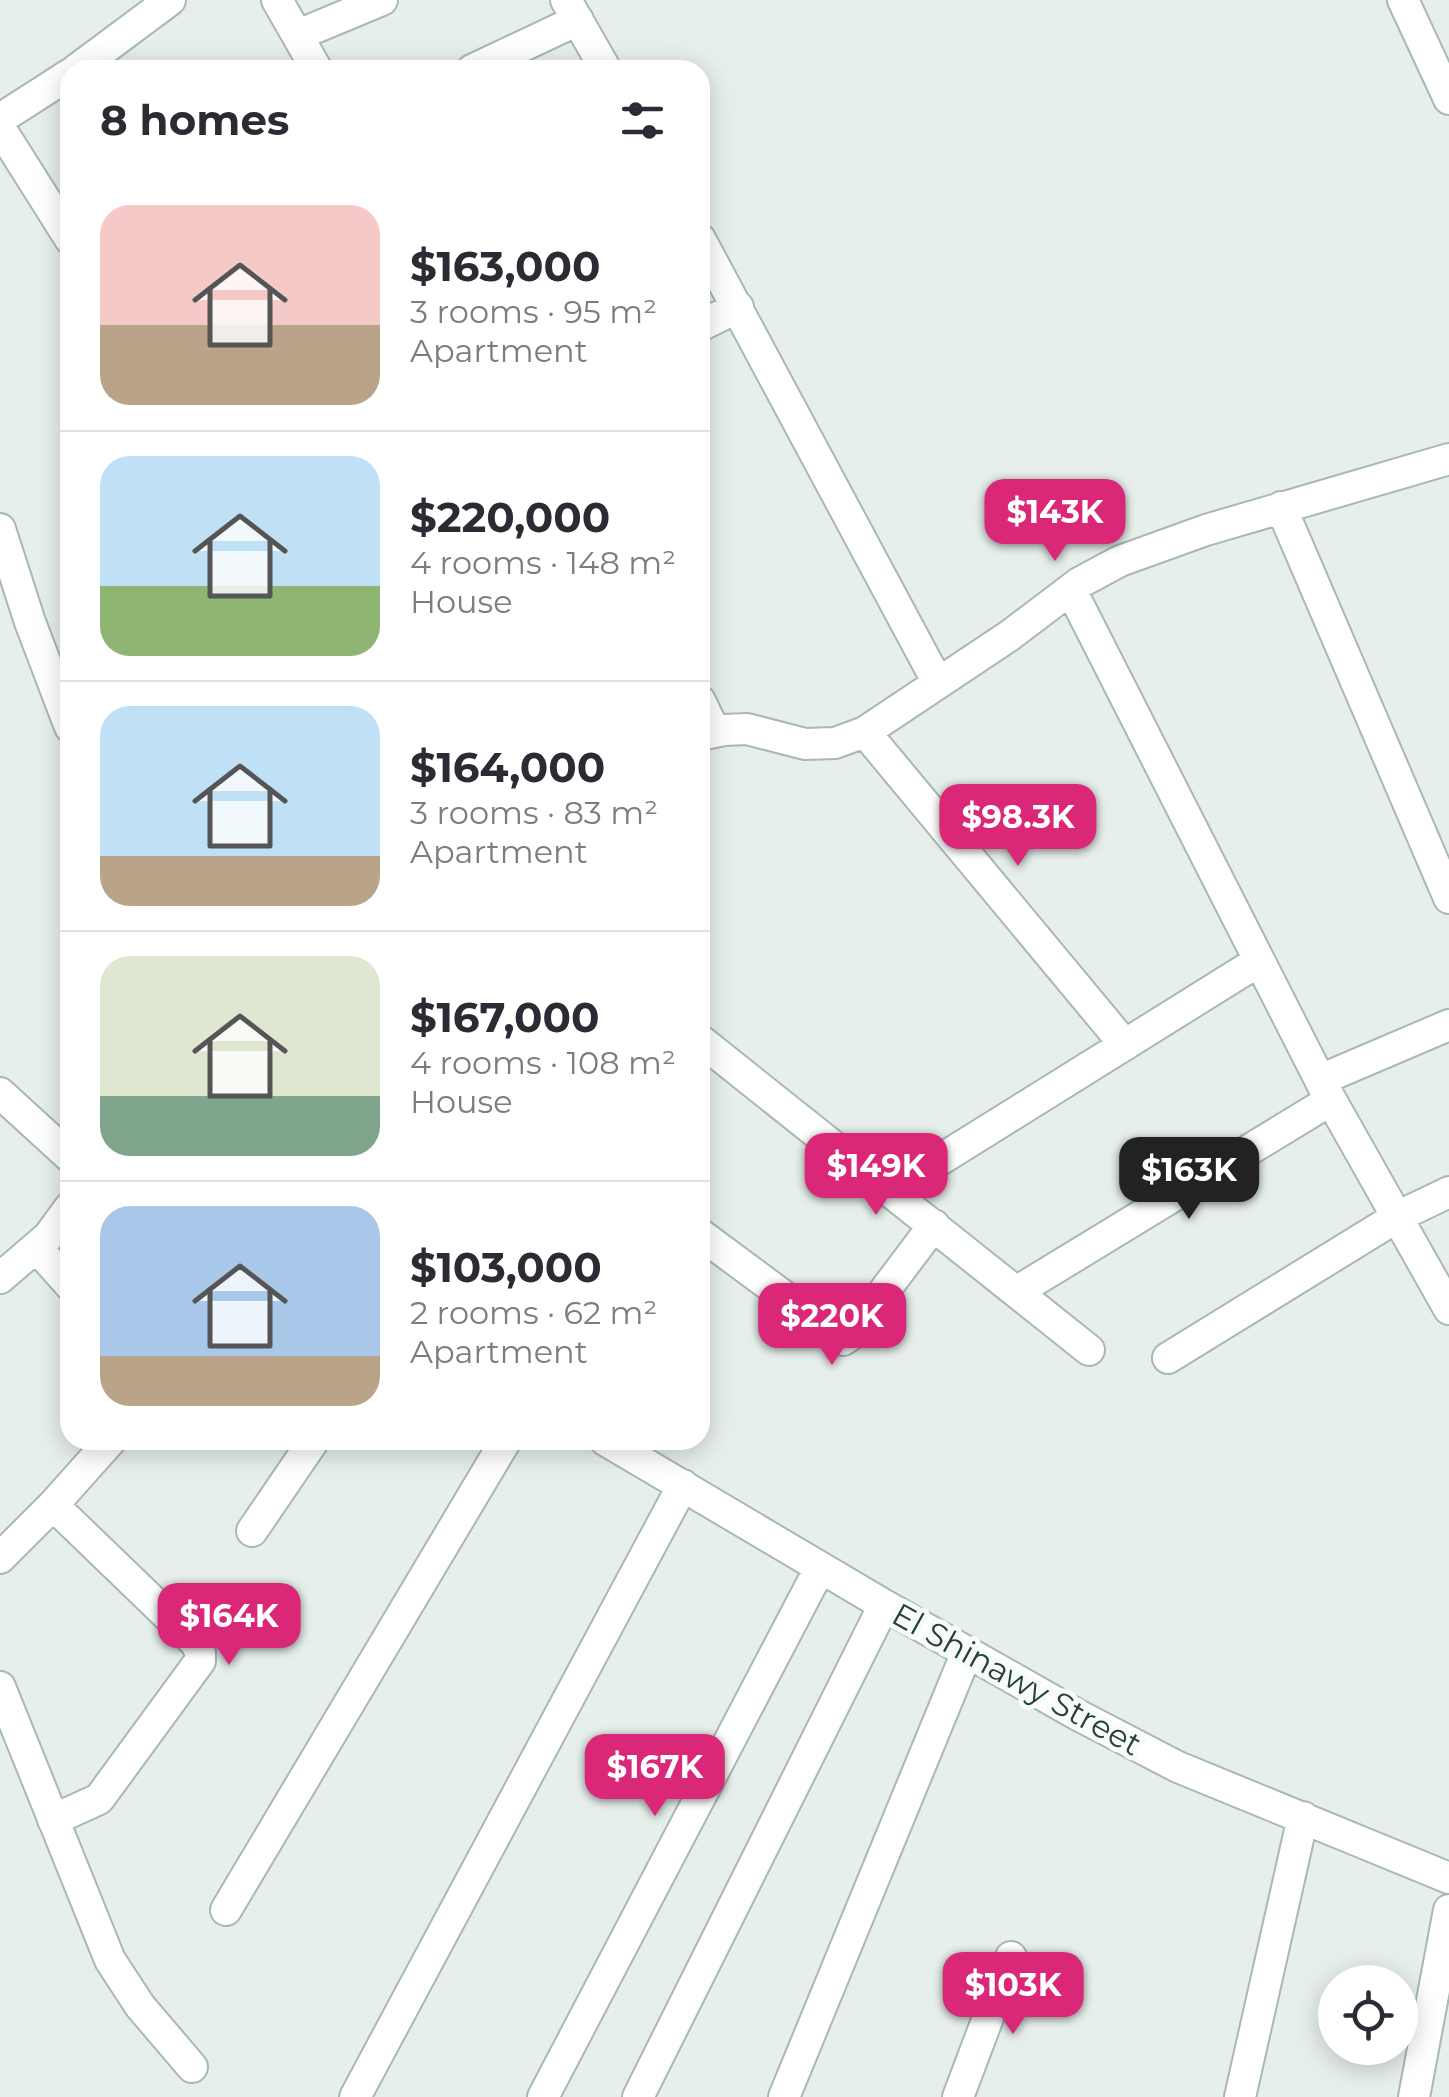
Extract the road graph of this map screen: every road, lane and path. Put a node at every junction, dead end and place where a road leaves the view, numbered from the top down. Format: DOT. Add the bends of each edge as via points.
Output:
graph roads {
  1 [pos="170,0"];
  2 [pos="277,0"];
  3 [pos="382,0"];
  4 [pos="1403,0"];
  5 [pos="572,10"];
  6 [pos="298,36"];
  7 [pos="114,58"];
  8 [pos="311,60"];
  9 [pos="489,60"];
  10 [pos="600,60"];
  11 [pos="60,80"];
  12 [pos="1449,99"];
  13 [pos="0,119"];
  14 [pos="0,128"];
  15 [pos="60,223"];
  16 [pos="710,257"];
  17 [pos="738,307"];
  18 [pos="710,321"];
  19 [pos="1449,458"];
  20 [pos="1281,507"];
  21 [pos="0,529"];
  22 [pos="1071,590"];
  23 [pos="938,684"];
  24 [pos="60,701"];
  25 [pos="865,732"];
  26 [pos="710,734"];
  27 [pos="1449,898"];
  28 [pos="1259,961"];
  29 [pos="1449,1025"];
  30 [pos="1125,1045"];
  31 [pos="710,1048"];
  32 [pos="1326,1090"];
  33 [pos="0,1093"];
  34 [pos="60,1148"];
  35 [pos="890,1191"];
  36 [pos="1449,1192"];
  37 [pos="1397,1216"];
  38 [pos="60,1221"];
  39 [pos="934,1226"];
  40 [pos="710,1241"];
  41 [pos="37,1248"];
  42 [pos="60,1274"];
  43 [pos="0,1278"];
  44 [pos="1016,1292"];
  45 [pos="1449,1309"];
  46 [pos="1088,1350"];
  47 [pos="1168,1358"];
  48 [pos="102,1450"];
  49 [pos="307,1450"];
  50 [pos="500,1450"];
  51 [pos="622,1450"];
  52 [pos="683,1485"];
  53 [pos="52,1505"];
  54 [pos="252,1531"];
  55 [pos="0,1558"];
  56 [pos="820,1568"];
  57 [pos="884,1605"];
  58 [pos="968,1652"];
  59 [pos="0,1687"];
  60 [pos="1302,1818"];
  61 [pos="53,1820"];
  62 [pos="1449,1878"];
  63 [pos="226,1910"];
  64 [pos="1449,1910"];
  65 [pos="1011,1956"];
  66 [pos="192,2066"];
  67 [pos="355,2097"];
  68 [pos="544,2097"];
  69 [pos="638,2097"];
  70 [pos="784,2097"];
  71 [pos="958,2097"];
  72 [pos="1240,2097"];
  73 [pos="1414,2097"];
  1 -- 7 [label="street"];
  2 -- 6 [label="street"];
  3 -- 6 [label="street"];
  4 -- 12 [label="street"];
  5 -- 9 [label="street"];
  5 -- 10 [label="street"];
  6 -- 8 [label="street"];
  11 -- 13 [label="street"];
  14 -- 15 [label="street"];
  16 -- 17 [label="street"];
  17 -- 18 [label="street"];
  17 -- 23 [label="street"];
  19 -- 20 [label="street"];
  20 -- 22 [label="street" via="1120,561"];
  20 -- 27 [label="street"];
  21 -- 24 [label="street"];
  22 -- 23 [label="street"];
  22 -- 28 [label="street"];
  23 -- 25 [label="street"];
  25 -- 26 [label="street" via="834,744 747,729"];
  25 -- 30 [label="street"];
  28 -- 30 [label="street"];
  28 -- 32 [label="street"];
  29 -- 32 [label="street"];
  30 -- 35 [label="street"];
  31 -- 35 [label="street"];
  32 -- 37 [label="street"];
  32 -- 44 [label="street"];
  33 -- 34 [label="street"];
  35 -- 39 [label="street"];
  36 -- 37 [label="street"];
  37 -- 45 [label="street"];
  37 -- 47 [label="street"];
  38 -- 41 [label="street"];
  39 -- 40 [label="street" via="843,1340"];
  39 -- 44 [label="street"];
  41 -- 42 [label="street"];
  41 -- 43 [label="street"];
  44 -- 46 [label="street"];
  48 -- 53 [label="street"];
  49 -- 54 [label="street"];
  50 -- 63 [label="street"];
  51 -- 52 [label="street, El Shinawy Street"];
  52 -- 56 [label="street, El Shinawy Street"];
  52 -- 67 [label="street"];
  53 -- 55 [label="street"];
  53 -- 61 [label="street" via="200,1652 200,1661 99,1800"];
  56 -- 57 [label="street, El Shinawy Street"];
  56 -- 68 [label="street"];
  57 -- 58 [label="street, El Shinawy Street"];
  57 -- 69 [label="street"];
  58 -- 60 [label="street, El Shinawy Street" via="1178,1767"];
  58 -- 70 [label="street"];
  59 -- 61 [label="street"];
  60 -- 62 [label="street, El Shinawy Street"];
  60 -- 72 [label="street"];
  61 -- 66 [label="street" via="110,1960"];
  64 -- 73 [label="street"];
  65 -- 71 [label="street"];
}
